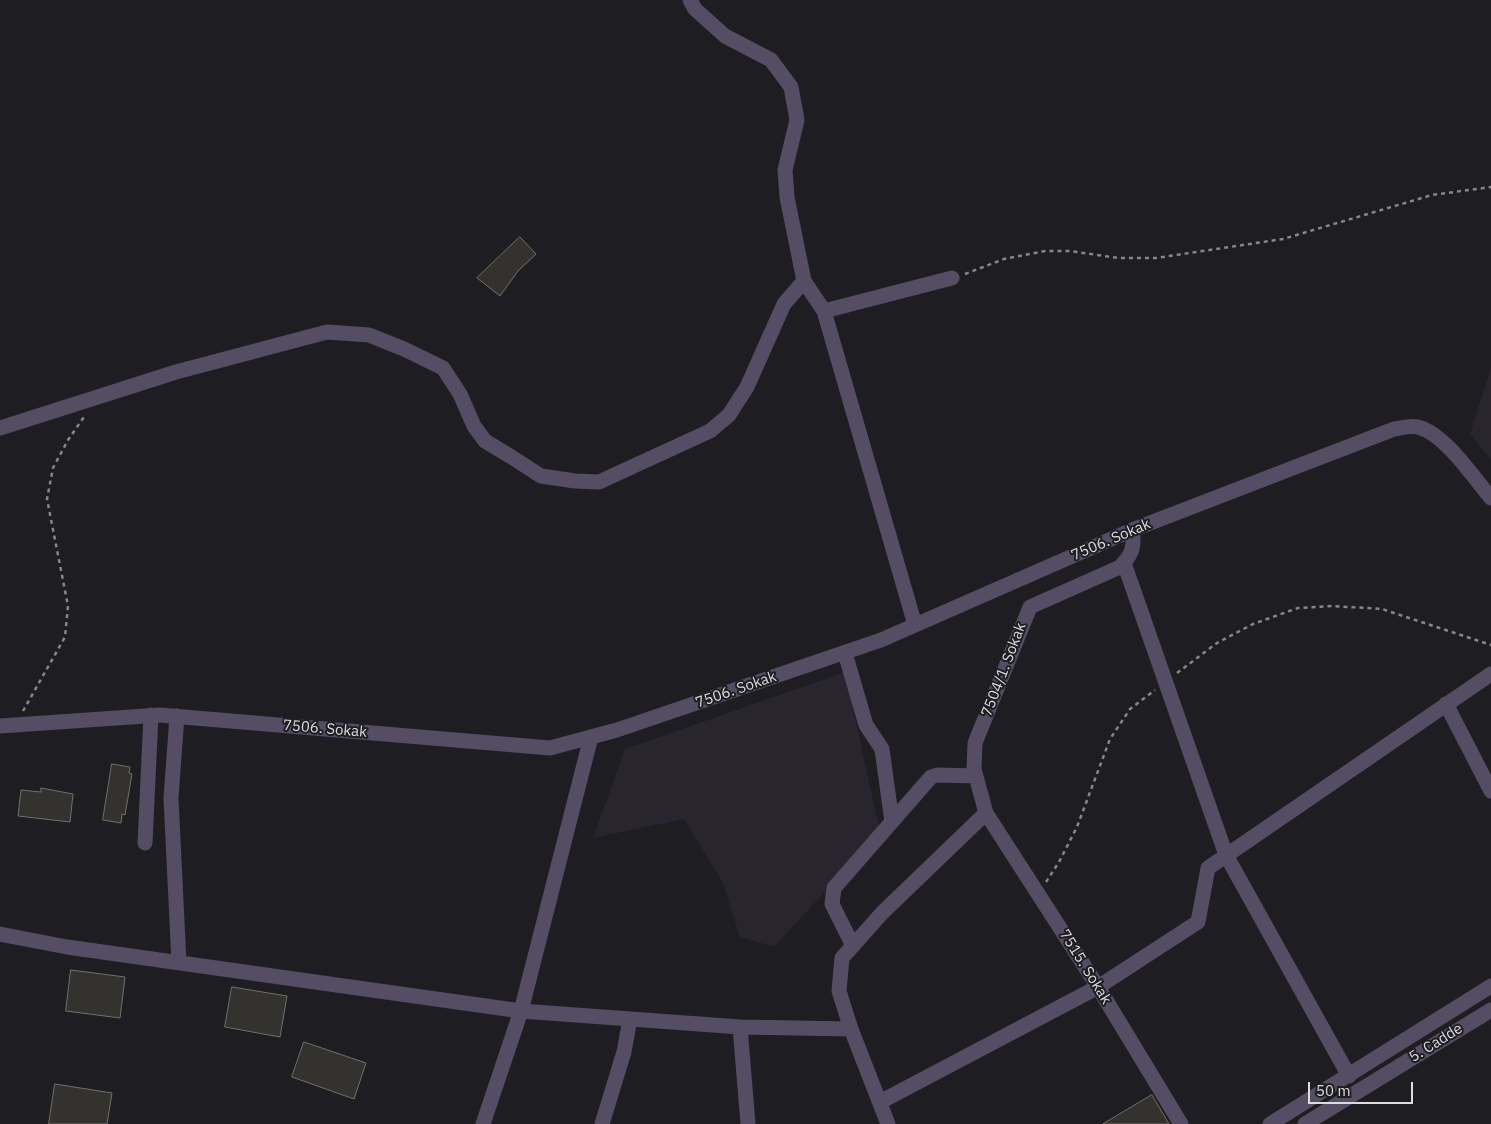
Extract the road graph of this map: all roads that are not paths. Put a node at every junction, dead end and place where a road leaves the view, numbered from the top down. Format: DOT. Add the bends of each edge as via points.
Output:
graph roads {
  1 [pos="690,0"];
  2 [pos="952,278"];
  3 [pos="804,280"];
  4 [pos="824,311"];
  5 [pos="0,428"];
  6 [pos="1491,498"];
  7 [pos="1132,530"];
  8 [pos="1124,563"];
  9 [pos="915,626"];
  10 [pos="844,652"];
  11 [pos="1491,674"];
  12 [pos="1446,704"];
  13 [pos="151,715"];
  14 [pos="178,716"];
  15 [pos="7,726"];
  16 [pos="591,737"];
  17 [pos="976,776"];
  18 [pos="1491,791"];
  19 [pos="986,813"];
  20 [pos="892,822"];
  21 [pos="146,843"];
  22 [pos="1226,855"];
  23 [pos="0,934"];
  24 [pos="853,946"];
  25 [pos="178,963"];
  26 [pos="1491,986"];
  27 [pos="1098,987"];
  28 [pos="1491,1010"];
  29 [pos="521,1011"];
  30 [pos="630,1019"];
  31 [pos="740,1028"];
  32 [pos="851,1029"];
  33 [pos="1349,1076"];
  34 [pos="880,1102"];
  35 [pos="483,1124"];
  36 [pos="602,1124"];
  37 [pos="748,1124"];
  38 [pos="888,1124"];
  39 [pos="1181,1124"];
  40 [pos="1270,1124"];
  41 [pos="1305,1124"];
  1 -- 3 [label="street" via="695,9 725,36 771,60 791,87 797,120 785,170 786,197"];
  2 -- 4 [label="street"];
  3 -- 4 [label="street"];
  3 -- 5 [label="street" via="784,304 747,387 730,415 710,431 600,482 541,476 485,441 443,368 369,335 327,332 176,372"];
  4 -- 9 [label="street"];
  6 -- 7 [label="street, 7506. Sokak" via="1447,446 1430,432 1416,426 1394,429"];
  7 -- 8 [label="street" via="1135,544 1130,558"];
  7 -- 9 [label="street, 7506. Sokak"];
  8 -- 17 [label="street, 7504/1. Sokak" via="1030,607 976,743"];
  8 -- 22 [label="street"];
  9 -- 10 [label="street, 7506. Sokak"];
  10 -- 16 [label="street, 7506. Sokak"];
  10 -- 20 [label="street" via="866,725 882,749"];
  11 -- 12 [label="street"];
  12 -- 18 [label="street"];
  12 -- 22 [label="street"];
  13 -- 14 [label="street, 7506. Sokak"];
  13 -- 15 [label="street, 7506. Sokak"];
  13 -- 21 [label="street"];
  14 -- 16 [label="street, 7506. Sokak" via="550,748"];
  14 -- 25 [label="street" via="171,798"];
  16 -- 29 [label="street"];
  17 -- 19 [label="street, 7504/1. Sokak"];
  17 -- 20 [label="street" via="932,777"];
  19 -- 24 [label="street" via="882,913"];
  19 -- 27 [label="street, 7515. Sokak"];
  20 -- 24 [label="street" via="832,894 835,912"];
  22 -- 27 [label="street" via="1208,868 1198,922"];
  22 -- 33 [label="street"];
  23 -- 25 [label="street"];
  24 -- 32 [label="street" via="842,958 839,991"];
  25 -- 29 [label="street"];
  26 -- 33 [label="street"];
  27 -- 34 [label="street"];
  27 -- 39 [label="street, 7515. Sokak"];
  28 -- 41 [label="street, 5. Cadde"];
  29 -- 30 [label="street"];
  29 -- 35 [label="street"];
  30 -- 31 [label="street"];
  30 -- 36 [label="street" via="624,1052"];
  31 -- 32 [label="street"];
  31 -- 37 [label="street"];
  32 -- 34 [label="street"];
  33 -- 40 [label="street"];
  34 -- 38 [label="street"];
}
